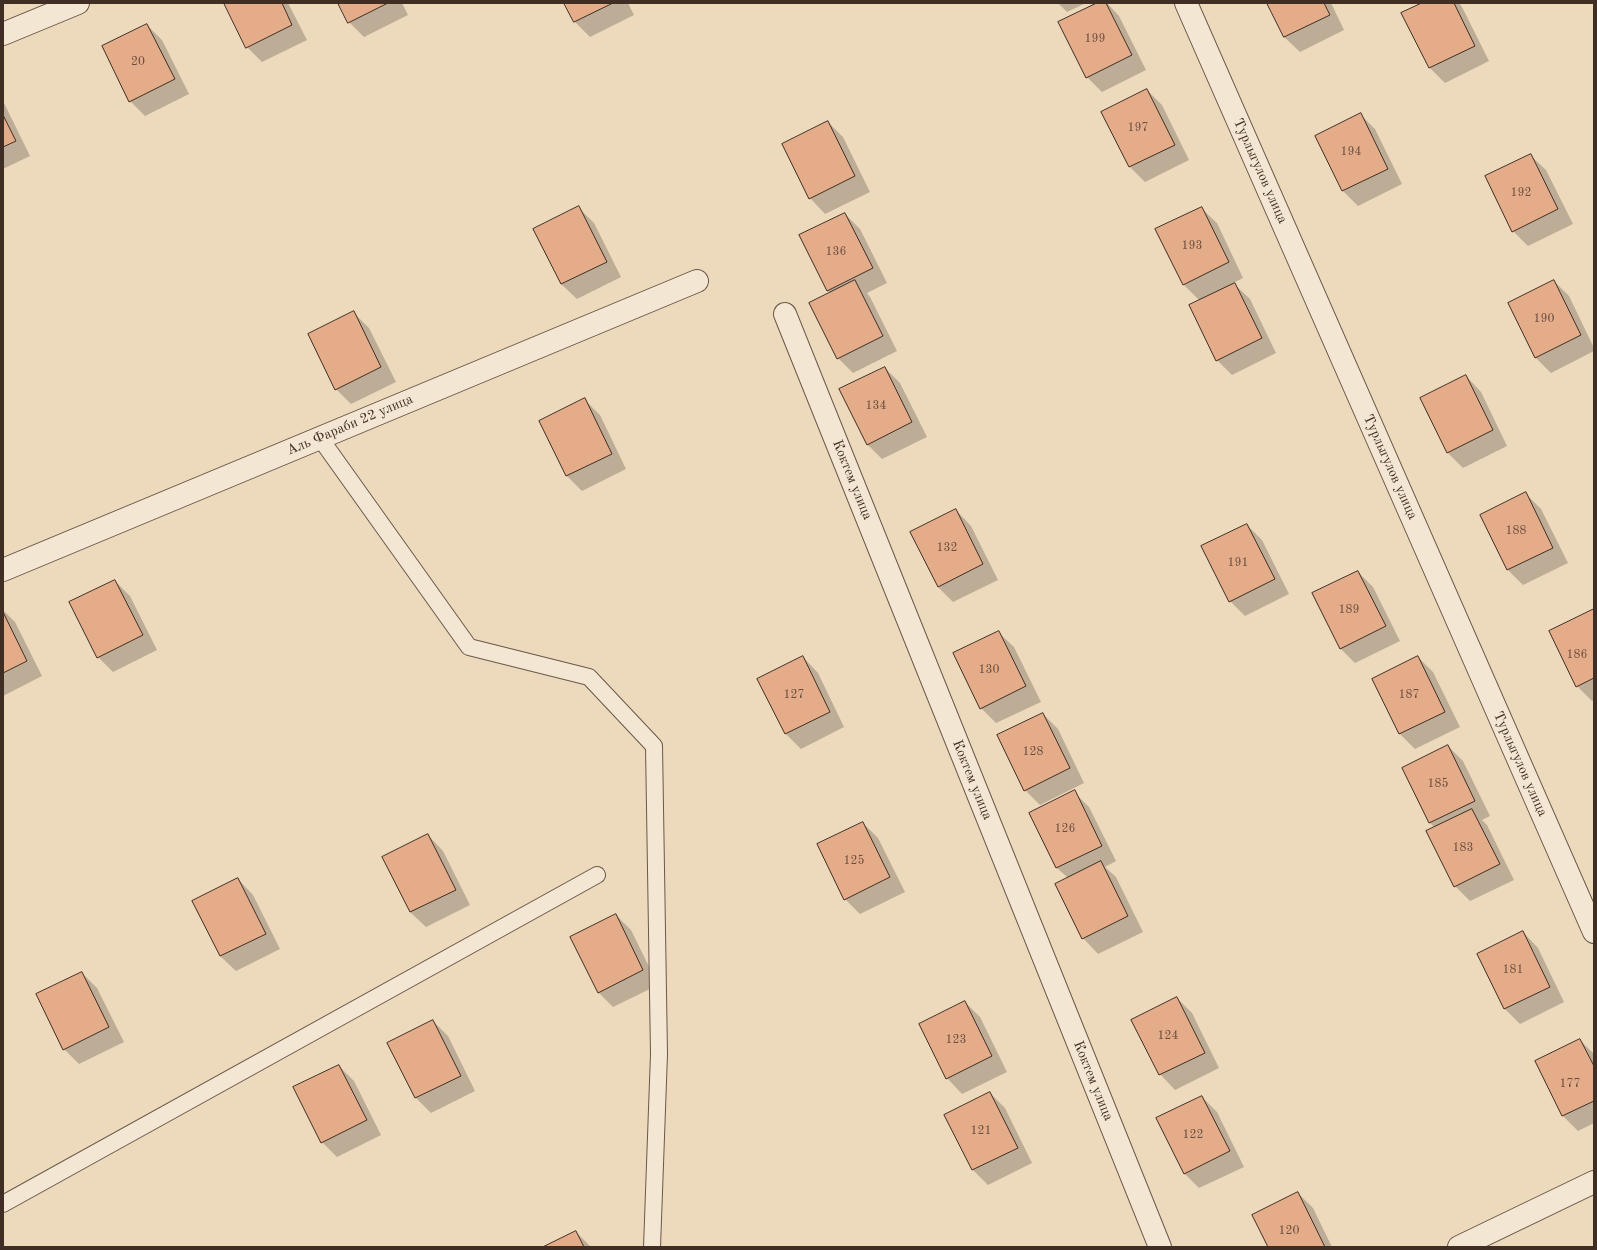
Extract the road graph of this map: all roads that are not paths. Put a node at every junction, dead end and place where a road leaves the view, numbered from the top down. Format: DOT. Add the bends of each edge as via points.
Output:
graph roads {
  1 [pos="78,3"];
  2 [pos="1186,3"];
  3 [pos="3,34"];
  4 [pos="697,281"];
  5 [pos="785,314"];
  6 [pos="320,438"];
  7 [pos="3,570"];
  8 [pos="597,875"];
  9 [pos="1594,932"];
  10 [pos="1594,1182"];
  11 [pos="3,1204"];
  12 [pos="652,1247"];
  13 [pos="1160,1247"];
  14 [pos="1459,1247"];
  1 -- 3 [label="street"];
  2 -- 9 [label="street, Турлыгулов улица"];
  4 -- 6 [label="street, Аль Фараби 22 улица"];
  5 -- 13 [label="street, Коктем улица"];
  6 -- 7 [label="street, Аль Фараби 22 улица"];
  6 -- 12 [label="lane" via="469,647 589,677 654,746 659,1054"];
  8 -- 11 [label="lane"];
  10 -- 14 [label="street"];
}
